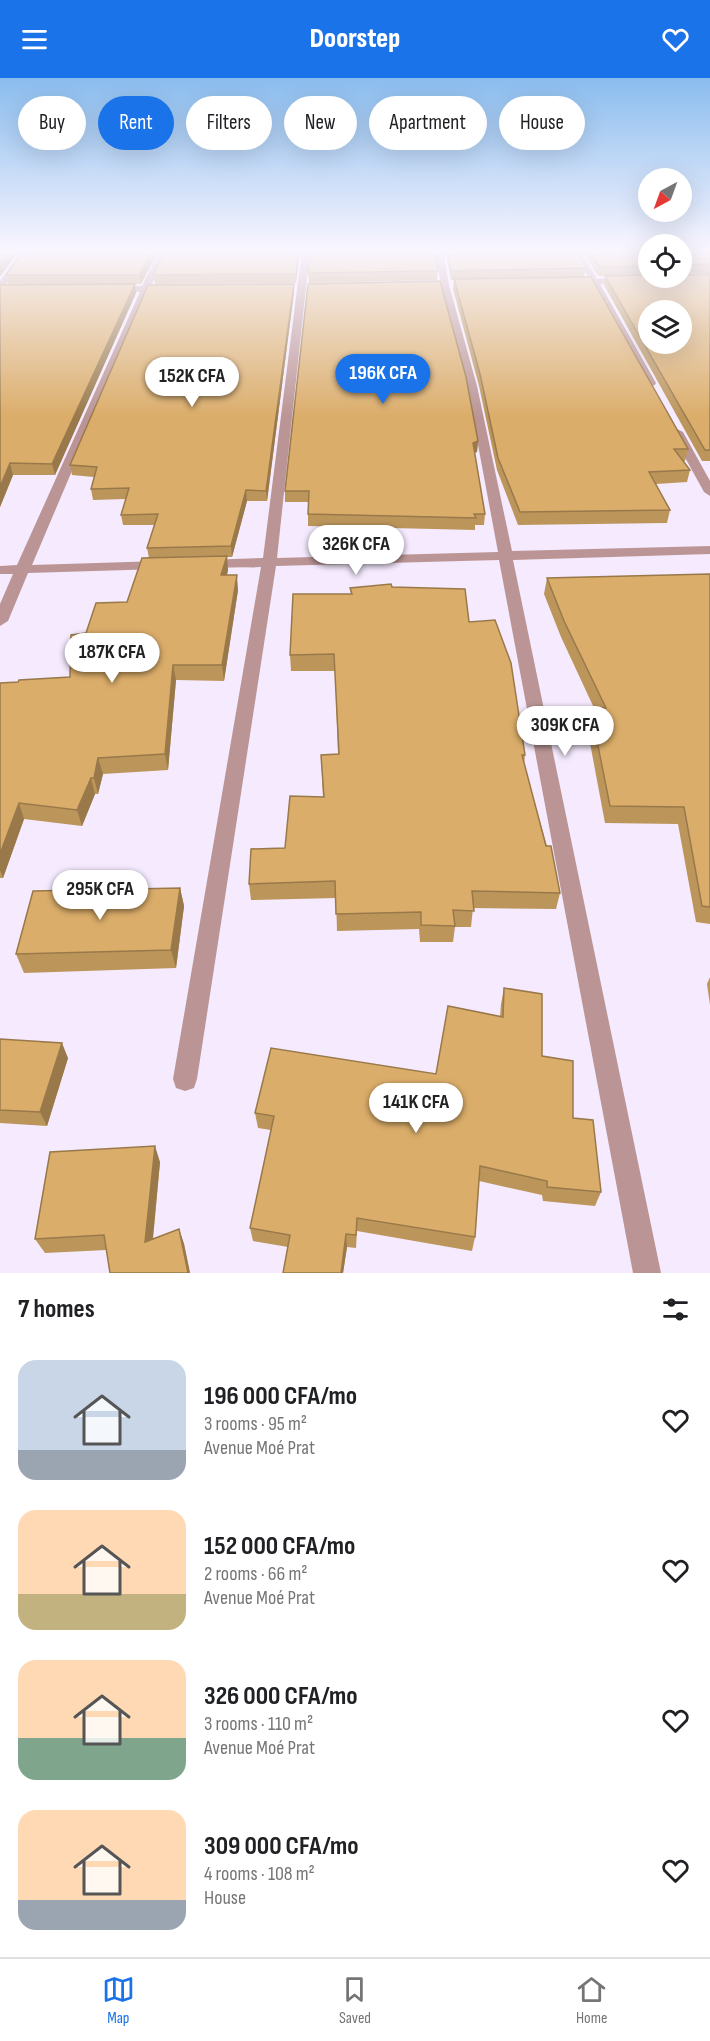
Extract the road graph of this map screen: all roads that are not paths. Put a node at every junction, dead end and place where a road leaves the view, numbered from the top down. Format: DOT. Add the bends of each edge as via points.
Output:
graph roads {
  1 [pos="138,306"];
  2 [pos="300,306"];
  3 [pos="451,306"];
  4 [pos="608,306"];
  5 [pos="655,392"];
  6 [pos="672,422"];
  7 [pos="710,492"];
  8 [pos="710,550"];
  9 [pos="507,556"];
  10 [pos="269,562"];
  11 [pos="23,569"];
  12 [pos="0,570"];
  13 [pos="0,621"];
  14 [pos="185,1079"];
  15 [pos="647,1273"];
  1 -- 11 [label="street"];
  2 -- 10 [label="street"];
  3 -- 9 [label="street"];
  4 -- 5 [label="street"];
  6 -- 7 [label="street"];
  8 -- 9 [label="street"];
  9 -- 10 [label="street"];
  9 -- 15 [label="street"];
  10 -- 11 [label="street"];
  10 -- 14 [label="street"];
  11 -- 12 [label="street"];
  11 -- 13 [label="street"];
}
